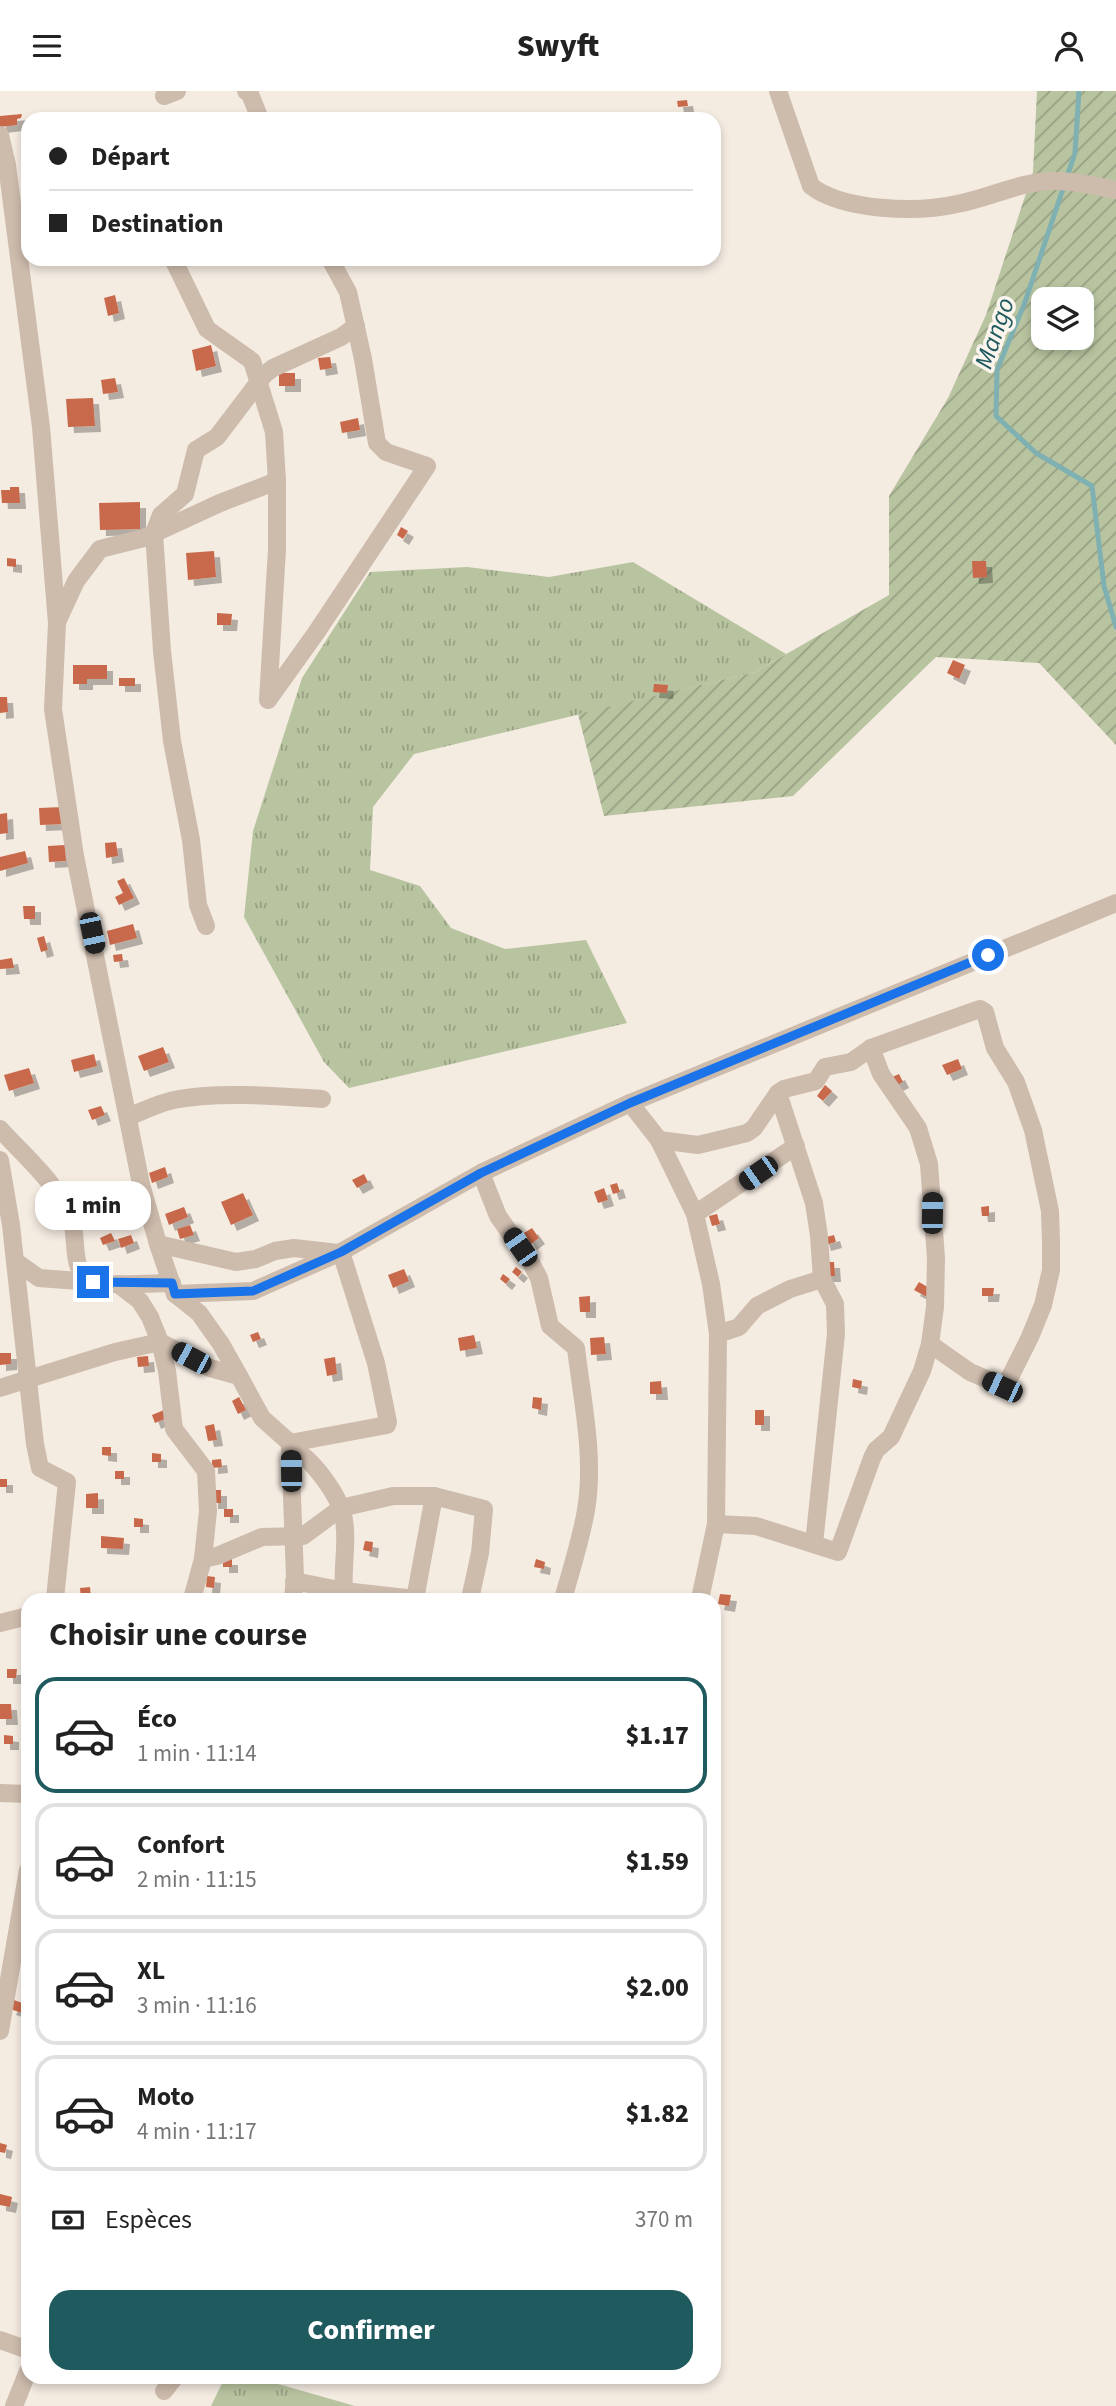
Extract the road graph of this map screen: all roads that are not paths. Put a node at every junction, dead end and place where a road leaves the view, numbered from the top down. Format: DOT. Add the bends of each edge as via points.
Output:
graph roads {
  1 [pos="246,91"];
  2 [pos="778,91"];
  3 [pos="257,112"];
  4 [pos="0,135"];
  5 [pos="1116,190"];
  6 [pos="176,266"];
  7 [pos="334,266"];
  8 [pos="356,326"];
  9 [pos="258,385"];
  10 [pos="277,481"];
  11 [pos="154,533"];
  12 [pos="57,623"];
  13 [pos="1116,903"];
  14 [pos="206,926"];
  15 [pos="871,1048"];
  16 [pos="778,1093"];
  17 [pos="322,1100"];
  18 [pos="630,1103"];
  19 [pos="128,1117"];
  20 [pos="0,1129"];
  21 [pos="659,1140"];
  22 [pos="796,1146"];
  23 [pos="0,1160"];
  24 [pos="481,1173"];
  25 [pos="695,1214"];
  26 [pos="158,1244"];
  27 [pos="340,1252"];
  28 [pos="15,1261"];
  29 [pos="822,1279"];
  30 [pos="93,1282"];
  31 [pos="118,1283"];
  32 [pos="173,1289"];
  33 [pos="718,1334"];
  34 [pos="160,1342"];
  35 [pos="930,1344"];
  36 [pos="239,1376"];
  37 [pos="26,1379"];
  38 [pos="0,1388"];
  39 [pos="290,1445"];
  40 [pos="434,1496"];
  41 [pos="341,1508"];
  42 [pos="716,1524"];
  43 [pos="293,1537"];
  44 [pos="814,1544"];
  45 [pos="203,1559"];
  46 [pos="294,1590"];
  47 [pos="344,1591"];
  48 [pos="56,1593"];
  49 [pos="194,1593"];
  50 [pos="362,1593"];
  51 [pos="416,1593"];
  52 [pos="471,1593"];
  53 [pos="565,1593"];
  54 [pos="701,1593"];
  55 [pos="21,1618"];
  56 [pos="0,1623"];
  57 [pos="0,1793"];
  58 [pos="21,1794"];
  59 [pos="21,1910"];
  60 [pos="0,2031"];
  61 [pos="0,2340"];
  62 [pos="21,2348"];
  63 [pos="23,2384"];
  64 [pos="15,2406"];
  1 -- 3 [label="street"];
  2 -- 5 [label="street" via="811,185 854,205 894,209 956,205 1052,181"];
  4 -- 12 [label="street" via="41,427"];
  6 -- 9 [label="street" via="207,328 252,361"];
  7 -- 8 [label="street" via="348,292"];
  8 -- 9 [label="street" via="273,368"];
  8 -- 10 [label="street" via="377,443 386,453 427,466 268,700"];
  9 -- 10 [label="street" via="274,432"];
  9 -- 11 [label="street" via="217,437 196,450 185,494 161,515"];
  10 -- 11 [label="street"];
  11 -- 12 [label="street" via="100,549 76,581"];
  11 -- 14 [label="street" via="172,741 198,905"];
  12 -- 19 [label="street" via="53,709 75,856"];
  13 -- 18 [label="street"];
  15 -- 16 [label="street" via="851,1062 825,1067 816,1080"];
  15 -- 35 [label="street" via="881,1074 918,1128 929,1164 936,1258"];
  15 -- 35 [label="street" via="980,1009 985,1012 995,1048 1016,1082 1033,1130 1050,1211 1051,1270 1043,1304 1008,1386 970,1372"];
  16 -- 21 [label="street" via="747,1133 698,1145"];
  16 -- 22 [label="street"];
  17 -- 19 [label="street" via="241,1096 174,1100"];
  18 -- 21 [label="street"];
  18 -- 24 [label="street"];
  19 -- 26 [label="street"];
  20 -- 30 [label="street" via="63,1199 73,1226 80,1272"];
  21 -- 25 [label="street"];
  22 -- 25 [label="street"];
  22 -- 29 [label="street" via="814,1203"];
  23 -- 28 [label="street"];
  24 -- 27 [label="street"];
  24 -- 53 [label="street" via="498,1216 539,1278 550,1325 576,1348 588,1489"];
  25 -- 33 [label="street"];
  26 -- 27 [label="street" via="236,1262 293,1248"];
  26 -- 32 [label="street"];
  27 -- 32 [label="street" via="253,1291"];
  27 -- 39 [label="street" via="376,1363 388,1422"];
  28 -- 30 [label="street" via="39,1278"];
  28 -- 37 [label="street"];
  29 -- 33 [label="street" via="757,1306 738,1327"];
  29 -- 44 [label="street" via="835,1304 836,1334"];
  30 -- 31 [label="street"];
  31 -- 32 [label="street"];
  31 -- 34 [label="street" via="140,1301"];
  32 -- 36 [label="street" via="199,1313"];
  33 -- 42 [label="street"];
  34 -- 36 [label="street" via="210,1368"];
  34 -- 37 [label="street"];
  34 -- 45 [label="street" via="174,1429 206,1471"];
  35 -- 44 [label="street" via="891,1437 872,1458 838,1552"];
  36 -- 39 [label="street" via="262,1418"];
  37 -- 38 [label="street"];
  37 -- 48 [label="street" via="40,1468 67,1482"];
  39 -- 41 [label="street" via="318,1472"];
  39 -- 43 [label="street"];
  40 -- 41 [label="street" via="393,1496"];
  40 -- 51 [label="street"];
  40 -- 52 [label="street" via="484,1509"];
  41 -- 43 [label="street" via="312,1531"];
  41 -- 47 [label="street" via="345,1521"];
  42 -- 44 [label="street" via="756,1526"];
  42 -- 54 [label="street"];
  43 -- 45 [label="street" via="262,1537"];
  43 -- 46 [label="street"];
  45 -- 49 [label="street"];
  46 -- 47 [label="street"];
  47 -- 50 [label="street"];
  55 -- 56 [label="street"];
  57 -- 58 [label="street"];
  59 -- 60 [label="street"];
  61 -- 62 [label="street"];
  63 -- 64 [label="street"];
}
